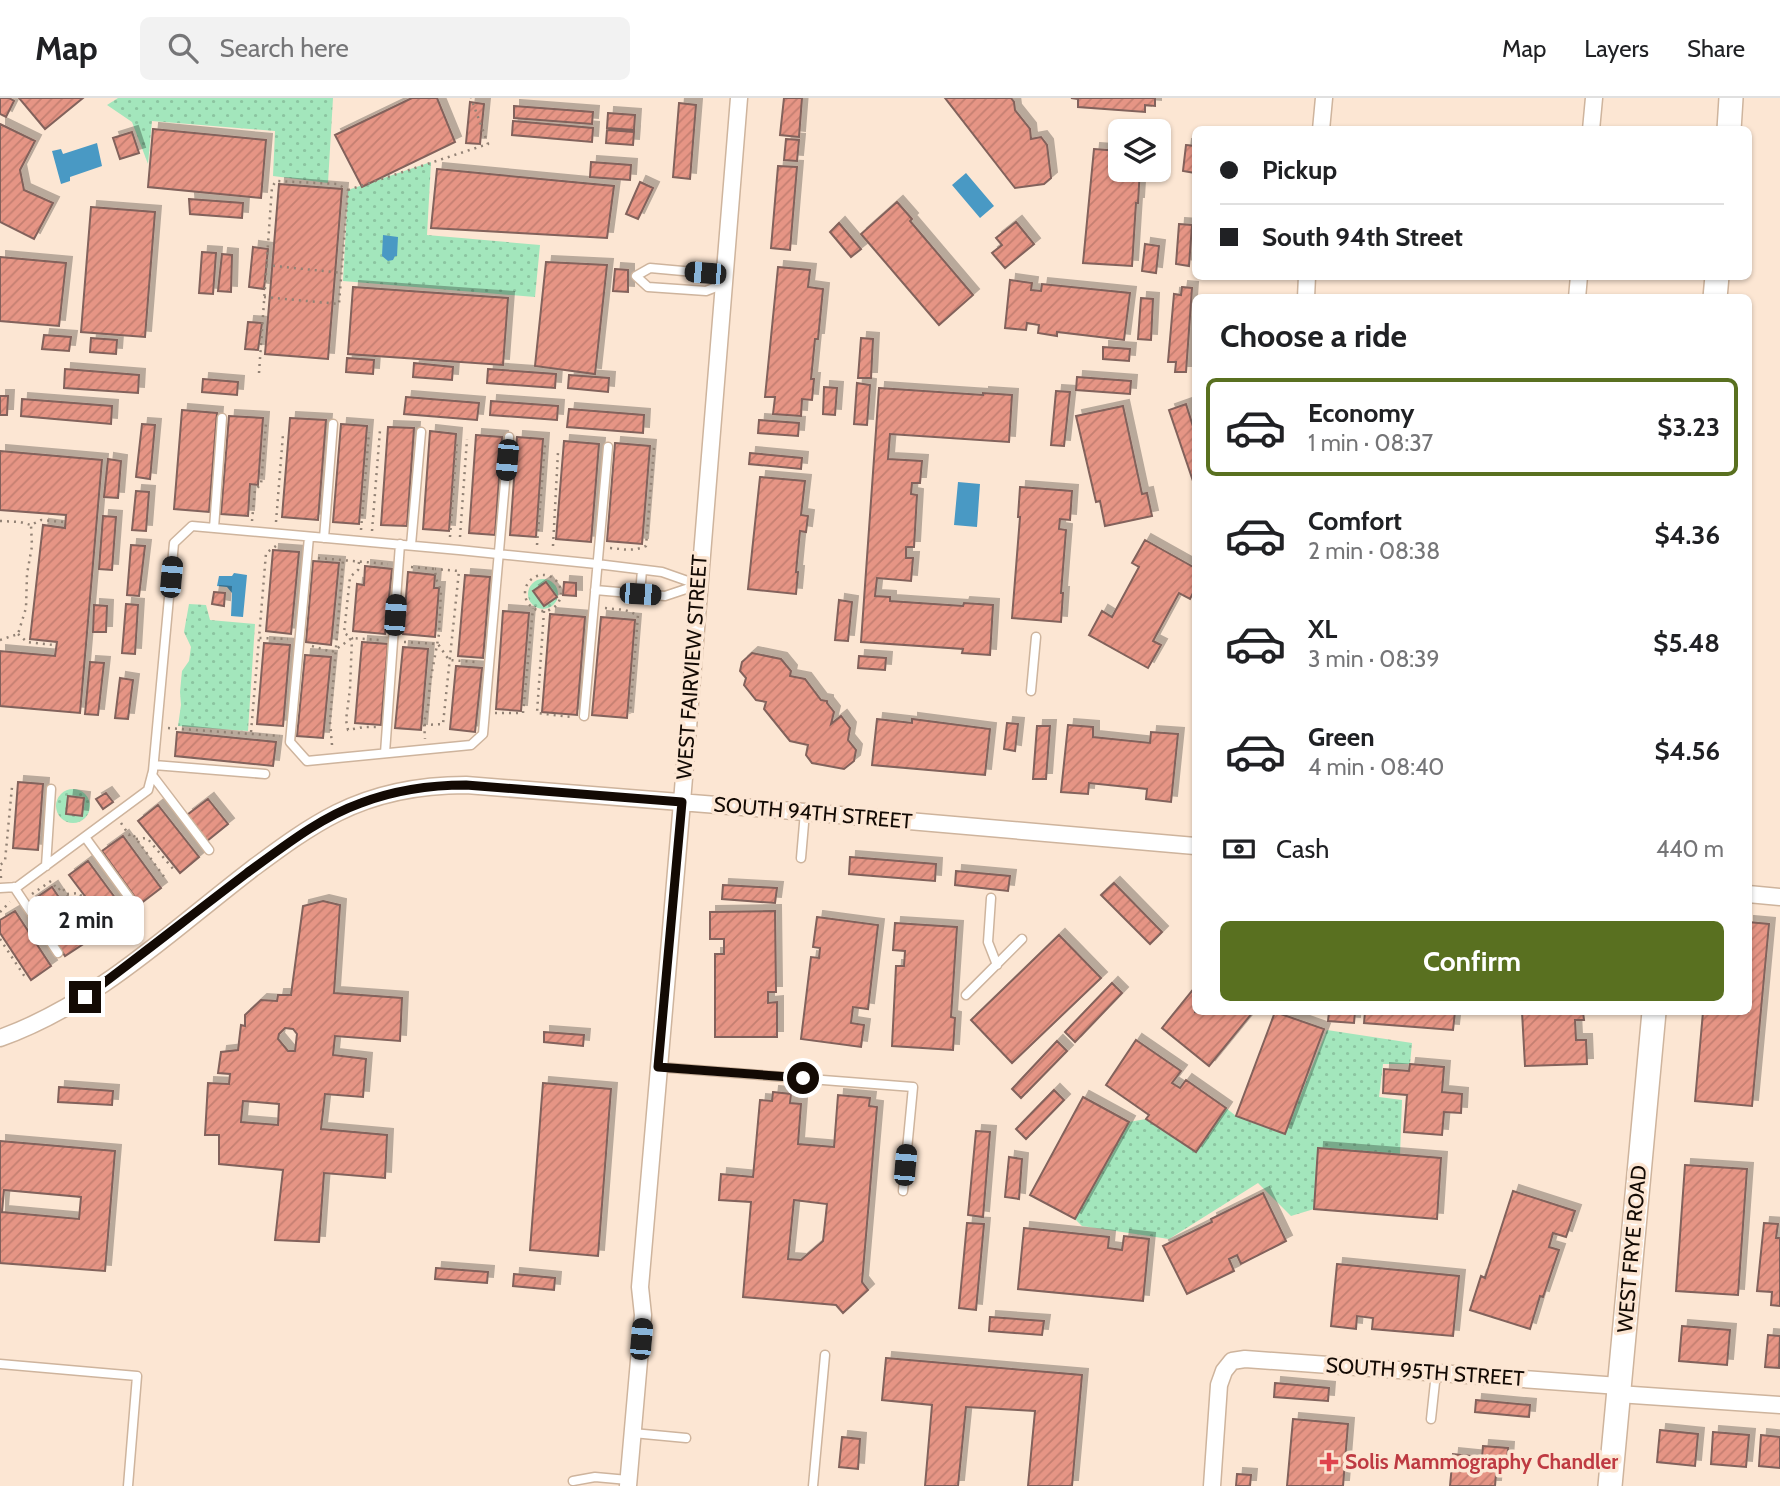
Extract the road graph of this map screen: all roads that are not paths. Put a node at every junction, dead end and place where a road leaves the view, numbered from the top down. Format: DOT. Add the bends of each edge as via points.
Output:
graph roads {
  1 [pos="739,98"];
  2 [pos="1324,98"];
  3 [pos="1594,98"];
  4 [pos="1731,98"];
  5 [pos="1321,126"];
  6 [pos="1591,126"];
  7 [pos="1729,126"];
  8 [pos="723,284"];
  9 [pos="222,418"];
  10 [pos="333,424"];
  11 [pos="421,432"];
  12 [pos="509,437"];
  13 [pos="608,447"];
  14 [pos="214,528"];
  15 [pos="321,538"];
  16 [pos="309,541"];
  17 [pos="400,544"];
  18 [pos="411,545"];
  19 [pos="499,553"];
  20 [pos="597,564"];
  21 [pos="642,570"];
  22 [pos="699,585"];
  23 [pos="595,590"];
  24 [pos="640,594"];
  25 [pos="1035,637"];
  26 [pos="1031,691"];
  27 [pos="584,716"];
  28 [pos="385,753"];
  29 [pos="154,765"];
  30 [pos="265,774"];
  31 [pos="152,775"];
  32 [pos="51,789"];
  33 [pos="682,802"];
  34 [pos="805,812"];
  35 [pos="85,837"];
  36 [pos="1192,846"];
  37 [pos="209,850"];
  38 [pos="801,858"];
  39 [pos="46,866"];
  40 [pos="14,887"];
  41 [pos="0,888"];
  42 [pos="1752,894"];
  43 [pos="1780,897"];
  44 [pos="991,898"];
  45 [pos="136,907"];
  46 [pos="1023,939"];
  47 [pos="58,953"];
  48 [pos="997,965"];
  49 [pos="966,995"];
  50 [pos="1654,1015"];
  51 [pos="0,1038"];
  52 [pos="658,1067"];
  53 [pos="903,1191"];
  54 [pos="825,1355"];
  55 [pos="0,1364"];
  56 [pos="1436,1373"];
  57 [pos="1618,1390"];
  58 [pos="1780,1405"];
  59 [pos="1431,1419"];
  60 [pos="633,1433"];
  61 [pos="686,1438"];
  62 [pos="573,1481"];
  63 [pos="628,1483"];
  64 [pos="128,1486"];
  65 [pos="813,1486"];
  66 [pos="1212,1486"];
  67 [pos="1610,1486"];
  1 -- 8 [label="street, WEST FAIRVIEW STREET"];
  2 -- 5 [label="street"];
  3 -- 6 [label="street"];
  4 -- 7 [label="street"];
  8 -- 8 [label="lane" via="705,273 650,268 636,276 648,287 706,291"];
  8 -- 22 [label="street, WEST FAIRVIEW STREET"];
  9 -- 14 [label="lane"];
  10 -- 15 [label="lane"];
  11 -- 18 [label="lane"];
  12 -- 19 [label="lane"];
  13 -- 20 [label="lane"];
  14 -- 16 [label="lane"];
  14 -- 29 [label="lane" via="192,526 174,543"];
  15 -- 16 [label="lane"];
  15 -- 17 [label="lane"];
  16 -- 28 [label="lane" via="290,742 307,761"];
  17 -- 18 [label="lane"];
  17 -- 28 [label="lane"];
  18 -- 19 [label="lane"];
  19 -- 20 [label="lane"];
  19 -- 28 [label="lane" via="483,734 471,745"];
  20 -- 21 [label="lane"];
  20 -- 23 [label="lane"];
  21 -- 22 [label="lane"];
  21 -- 24 [label="lane"];
  22 -- 24 [label="lane" via="665,596"];
  22 -- 33 [label="street, WEST FAIRVIEW STREET"];
  23 -- 24 [label="lane"];
  23 -- 27 [label="lane"];
  25 -- 26 [label="lane"];
  29 -- 30 [label="lane"];
  29 -- 31 [label="lane"];
  31 -- 35 [label="lane" via="148,790"];
  31 -- 37 [label="lane"];
  32 -- 39 [label="lane"];
  33 -- 34 [label="street, SOUTH 94TH STREET"];
  33 -- 51 [label="street, SOUTH 94TH STREET" via="444,785 361,803 282,847 85,997"];
  33 -- 52 [label="street, WEST FAIRVIEW STREET"];
  34 -- 36 [label="street, SOUTH 94TH STREET"];
  34 -- 38 [label="lane"];
  35 -- 39 [label="lane"];
  35 -- 45 [label="lane"];
  39 -- 40 [label="lane"];
  40 -- 41 [label="lane"];
  40 -- 47 [label="lane"];
  42 -- 43 [label="street"];
  44 -- 48 [label="lane" via="988,942"];
  46 -- 48 [label="lane"];
  48 -- 49 [label="lane"];
  50 -- 57 [label="street, WEST FRYE ROAD"];
  52 -- 53 [label="lane" via="913,1087"];
  52 -- 60 [label="street, WEST FAIRVIEW STREET"];
  54 -- 65 [label="lane"];
  55 -- 64 [label="lane" via="137,1376"];
  56 -- 57 [label="street, SOUTH 95TH STREET"];
  56 -- 59 [label="lane"];
  56 -- 66 [label="street, SOUTH 95TH STREET" via="1232,1361 1219,1385"];
  57 -- 58 [label="street, SOUTH 95TH STREET"];
  57 -- 67 [label="street, WEST FRYE ROAD"];
  60 -- 61 [label="lane"];
  60 -- 63 [label="street, WEST FAIRVIEW STREET"];
  62 -- 63 [label="lane" via="595,1477"];
}
